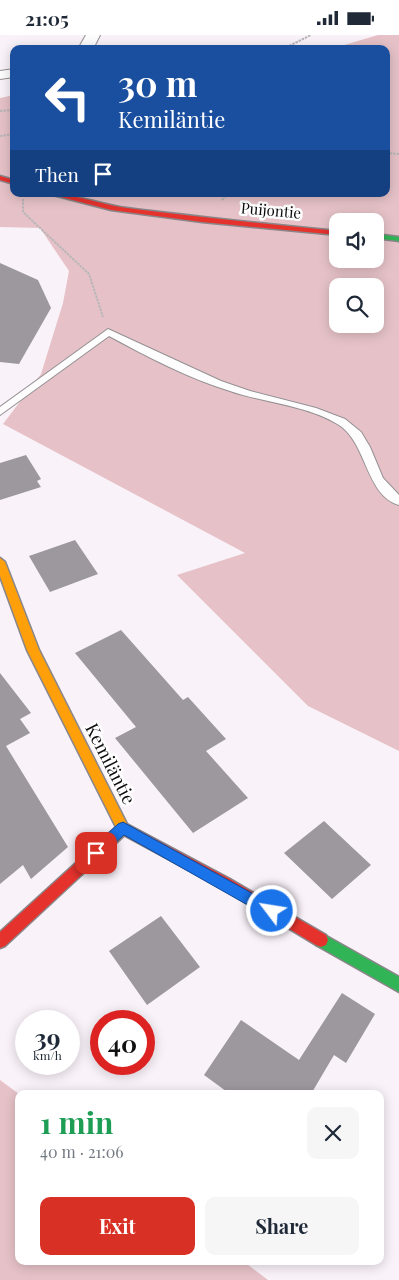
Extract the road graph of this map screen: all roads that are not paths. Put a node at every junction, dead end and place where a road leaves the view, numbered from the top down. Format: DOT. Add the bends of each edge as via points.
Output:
graph roads {
  1 [pos="67,197"];
  2 [pos="329,232"];
  3 [pos="384,237"];
  4 [pos="399,239"];
  5 [pos="0,412"];
  6 [pos="399,501"];
  7 [pos="0,562"];
  8 [pos="123,828"];
  9 [pos="0,941"];
  10 [pos="399,985"];
  1 -- 2 [label="street, Puijontie" via="112,208"];
  3 -- 4 [label="street"];
  5 -- 6 [label="lane" via="108,332 148,354 233,389 332,417 351,429 364,443 378,478"];
  7 -- 8 [label="street, Kemiläntie" via="33,650"];
  8 -- 9 [label="street, Kemiläntie"];
  8 -- 10 [label="street" via="225,883"];
}
